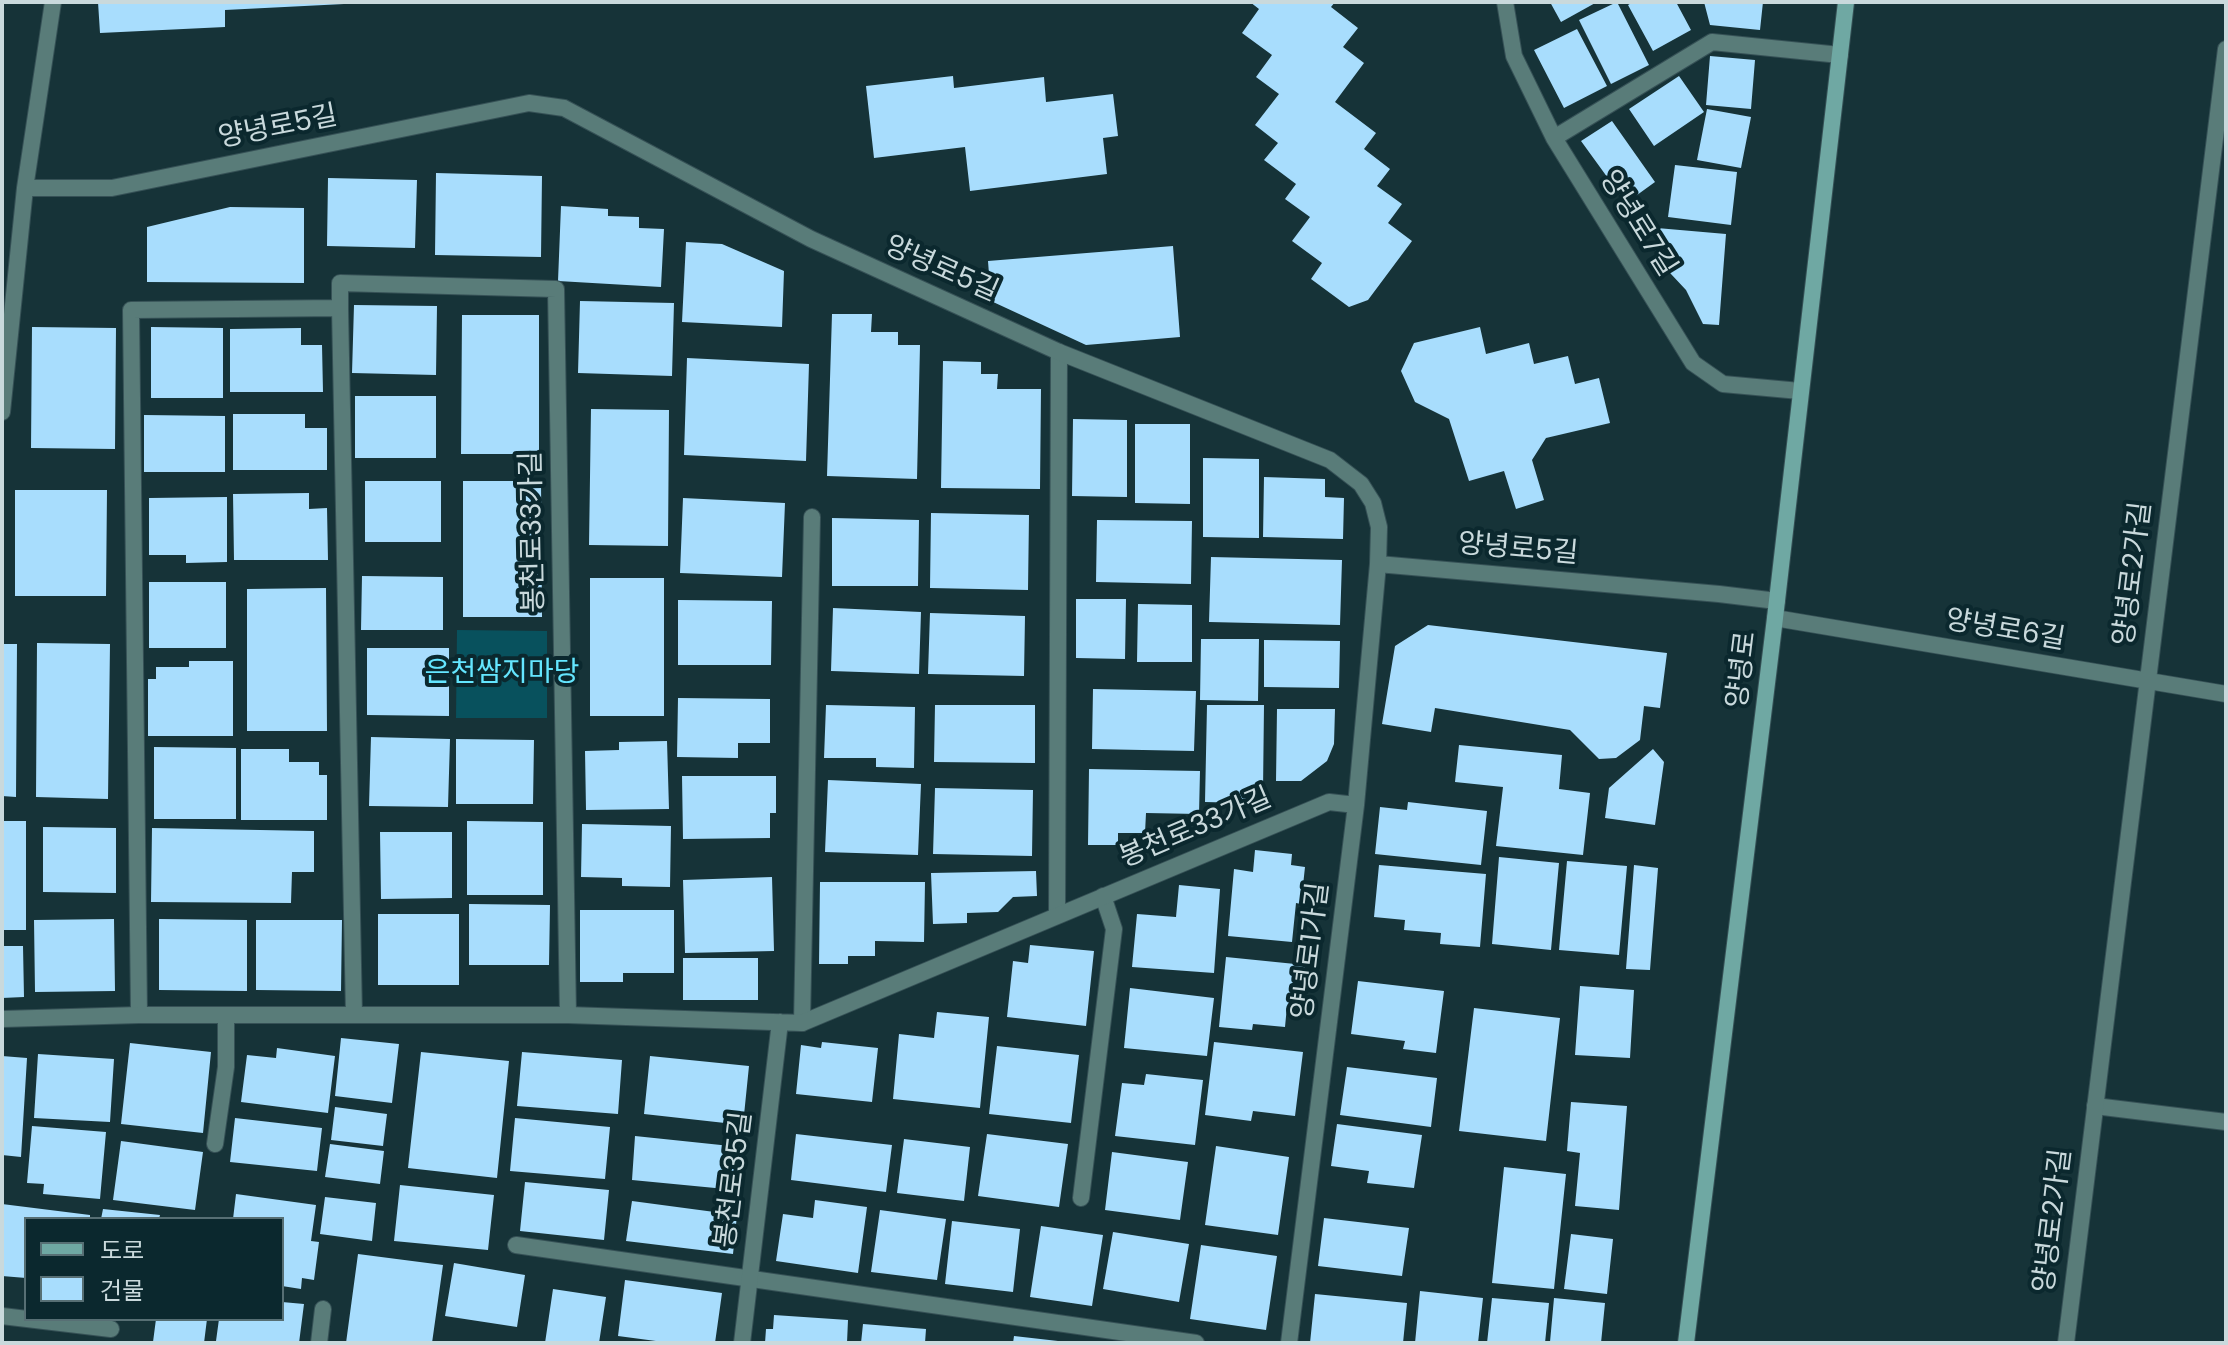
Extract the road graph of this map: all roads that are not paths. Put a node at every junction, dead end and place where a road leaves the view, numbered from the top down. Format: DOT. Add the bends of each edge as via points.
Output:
graph roads {
  1 [pos="53,2"];
  2 [pos="1505,2"];
  3 [pos="1846,2"];
  4 [pos="2226,49"];
  5 [pos="1840,55"];
  6 [pos="2224,77"];
  7 [pos="1554,138"];
  8 [pos="25,188"];
  9 [pos="340,308"];
  10 [pos="1059,352"];
  11 [pos="1800,391"];
  12 [pos="2,412"];
  13 [pos="812,517"];
  14 [pos="1378,564"];
  15 [pos="1776,610"];
  16 [pos="2147,681"];
  17 [pos="2226,694"];
  18 [pos="1356,805"];
  19 [pos="1103,896"];
  20 [pos="1057,915"];
  21 [pos="139,1015"];
  22 [pos="226,1015"];
  23 [pos="354,1015"];
  24 [pos="568,1015"];
  25 [pos="2,1019"];
  26 [pos="780,1022"];
  27 [pos="802,1023"];
  28 [pos="2095,1106"];
  29 [pos="2226,1122"];
  30 [pos="215,1144"];
  31 [pos="1081,1198"];
  32 [pos="516,1245"];
  33 [pos="750,1278"];
  34 [pos="323,1309"];
  35 [pos="2,1316"];
  36 [pos="24,1319"];
  37 [pos="44,1321"];
  38 [pos="111,1329"];
  39 [pos="319,1343"];
  40 [pos="742,1343"];
  41 [pos="1196,1343"];
  42 [pos="1289,1343"];
  43 [pos="1686,1343"];
  44 [pos="2066,1343"];
  1 -- 8 [label="street"];
  2 -- 7 [label="street, 양녕로7길" via="1514,56"];
  3 -- 5 [label="main road, 양녕로"];
  4 -- 6 [label="street, 양녕로2가길"];
  5 -- 7 [label="street" via="1712,42"];
  5 -- 11 [label="main road, 양녕로"];
  6 -- 16 [label="street, 양녕로2가길"];
  7 -- 11 [label="street, 양녕로7길" via="1693,363 1723,384"];
  8 -- 10 [label="street, 양녕로5길" via="112,188 529,103 564,108 811,239"];
  8 -- 12 [label="street"];
  9 -- 21 [label="street" via="131,310"];
  9 -- 23 [label="street"];
  9 -- 24 [label="street, 봉천로33가길" via="340,283 556,289"];
  10 -- 14 [label="street, 양녕로5길" via="1330,460 1361,484 1373,503 1379,527"];
  10 -- 20 [label="street"];
  11 -- 15 [label="main road, 양녕로"];
  13 -- 27 [label="street"];
  14 -- 15 [label="street, 양녕로5길" via="1719,594"];
  14 -- 18 [label="street, 양녕로1가길"];
  15 -- 16 [label="street, 양녕로6길"];
  15 -- 43 [label="main road, 양녕로"];
  16 -- 17 [label="street, 양녕로6길"];
  16 -- 28 [label="street, 양녕로2가길"];
  18 -- 19 [label="street, 봉천로33가길" via="1329,802"];
  18 -- 42 [label="street, 양녕로1가길"];
  19 -- 20 [label="street, 봉천로33가길"];
  19 -- 31 [label="street" via="1114,929"];
  20 -- 27 [label="street, 봉천로33가길"];
  21 -- 22 [label="street, 봉천로33가길"];
  21 -- 25 [label="street, 봉천로33가길"];
  22 -- 23 [label="street, 봉천로33가길"];
  22 -- 30 [label="street" via="226,1067"];
  23 -- 24 [label="street, 봉천로33가길"];
  24 -- 26 [label="street, 봉천로33가길"];
  26 -- 27 [label="street, 봉천로33가길"];
  26 -- 33 [label="street, 봉천로35길"];
  28 -- 29 [label="street"];
  28 -- 44 [label="street, 양녕로2가길"];
  32 -- 33 [label="street"];
  33 -- 40 [label="street, 봉천로35길"];
  33 -- 41 [label="street"];
  34 -- 39 [label="street"];
  35 -- 36 [label="street"];
  37 -- 38 [label="street"];
}
